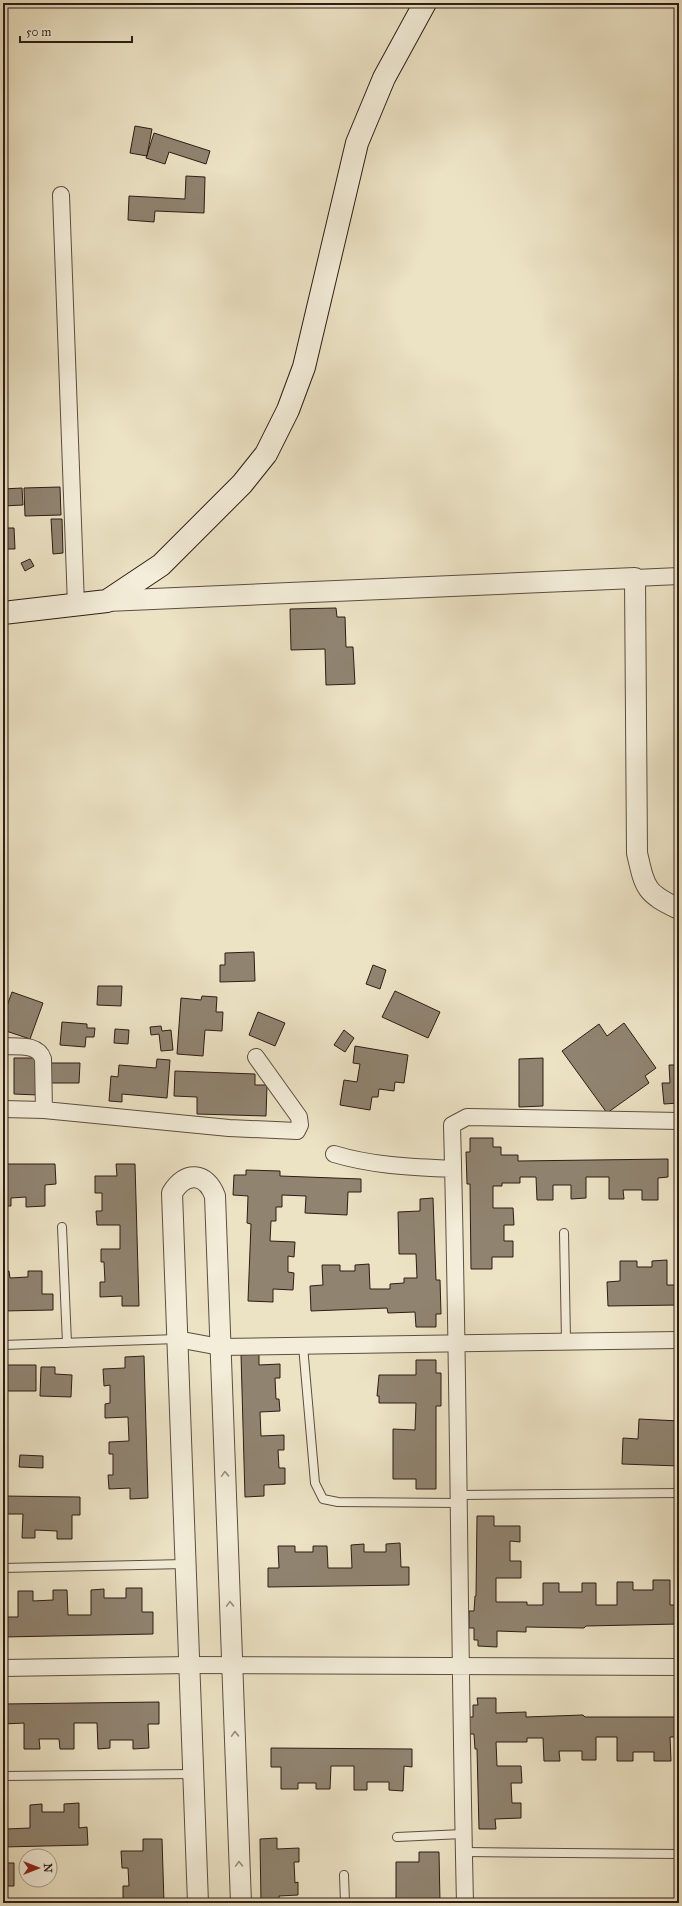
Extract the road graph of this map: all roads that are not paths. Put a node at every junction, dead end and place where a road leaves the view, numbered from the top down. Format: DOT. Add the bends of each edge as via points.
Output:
graph roads {
  1 [pos="425,3"];
  2 [pos="61,195"];
  3 [pos="679,576"];
  4 [pos="635,578"];
  5 [pos="107,600"];
  6 [pos="76,605"];
  7 [pos="3,613"];
  8 [pos="679,909"];
  9 [pos="3,1046"];
  10 [pos="256,1057"];
  11 [pos="3,1109"];
  12 [pos="44,1110"];
  13 [pos="679,1121"];
  14 [pos="334,1154"];
  15 [pos="453,1169"];
  16 [pos="62,1227"];
  17 [pos="564,1233"];
  18 [pos="177,1339"];
  19 [pos="679,1340"];
  20 [pos="566,1341"];
  21 [pos="67,1343"];
  22 [pos="458,1343"];
  23 [pos="3,1345"];
  24 [pos="302,1346"];
  25 [pos="220,1347"];
  26 [pos="679,1493"];
  27 [pos="459,1499"];
  28 [pos="185,1564"];
  29 [pos="3,1568"];
  30 [pos="189,1665"];
  31 [pos="232,1666"];
  32 [pos="460,1667"];
  33 [pos="679,1667"];
  34 [pos="3,1668"];
  35 [pos="193,1774"];
  36 [pos="3,1776"];
  37 [pos="463,1834"];
  38 [pos="397,1837"];
  39 [pos="464,1852"];
  40 [pos="679,1854"];
  41 [pos="344,1875"];
  42 [pos="198,1903"];
  43 [pos="241,1903"];
  44 [pos="345,1903"];
  45 [pos="465,1903"];
  1 -- 5 [label="main road" via="384,78 357,142 304,367 288,410 266,454 242,484 160,565"];
  2 -- 6 [label="street"];
  3 -- 4 [label="street"];
  4 -- 5 [label="street"];
  4 -- 8 [label="street" via="637,853 644,883 658,899"];
  5 -- 6 [label="main road"];
  6 -- 7 [label="main road"];
  9 -- 12 [label="street" via="36,1048 41,1052"];
  10 -- 12 [label="street" via="299,1117 300,1126 297,1131 229,1128"];
  11 -- 12 [label="street"];
  13 -- 15 [label="street" via="467,1117 452,1125"];
  14 -- 15 [label="street" via="387,1166"];
  15 -- 22 [label="street"];
  16 -- 21 [label="lane"];
  17 -- 20 [label="lane"];
  18 -- 21 [label="lane"];
  18 -- 25 [label="street"];
  18 -- 25 [label="street" via="172,1193 177,1184 185,1178 195,1177 212,1187 215,1196"];
  18 -- 28 [label="street"];
  19 -- 20 [label="street"];
  20 -- 22 [label="street"];
  21 -- 23 [label="lane"];
  22 -- 24 [label="street"];
  22 -- 27 [label="street"];
  24 -- 25 [label="street"];
  24 -- 27 [label="lane" via="315,1484 323,1499 338,1502"];
  31 -- 25 [label="street, one-way"];
  26 -- 27 [label="lane"];
  27 -- 32 [label="street"];
  28 -- 29 [label="lane"];
  28 -- 30 [label="street"];
  30 -- 31 [label="street"];
  30 -- 34 [label="street"];
  30 -- 35 [label="street"];
  31 -- 32 [label="street"];
  43 -- 31 [label="street, one-way"];
  32 -- 33 [label="street"];
  32 -- 37 [label="street"];
  35 -- 36 [label="lane"];
  35 -- 42 [label="street"];
  37 -- 38 [label="lane"];
  37 -- 39 [label="street"];
  39 -- 40 [label="lane"];
  39 -- 45 [label="street"];
  41 -- 44 [label="lane"];
}
